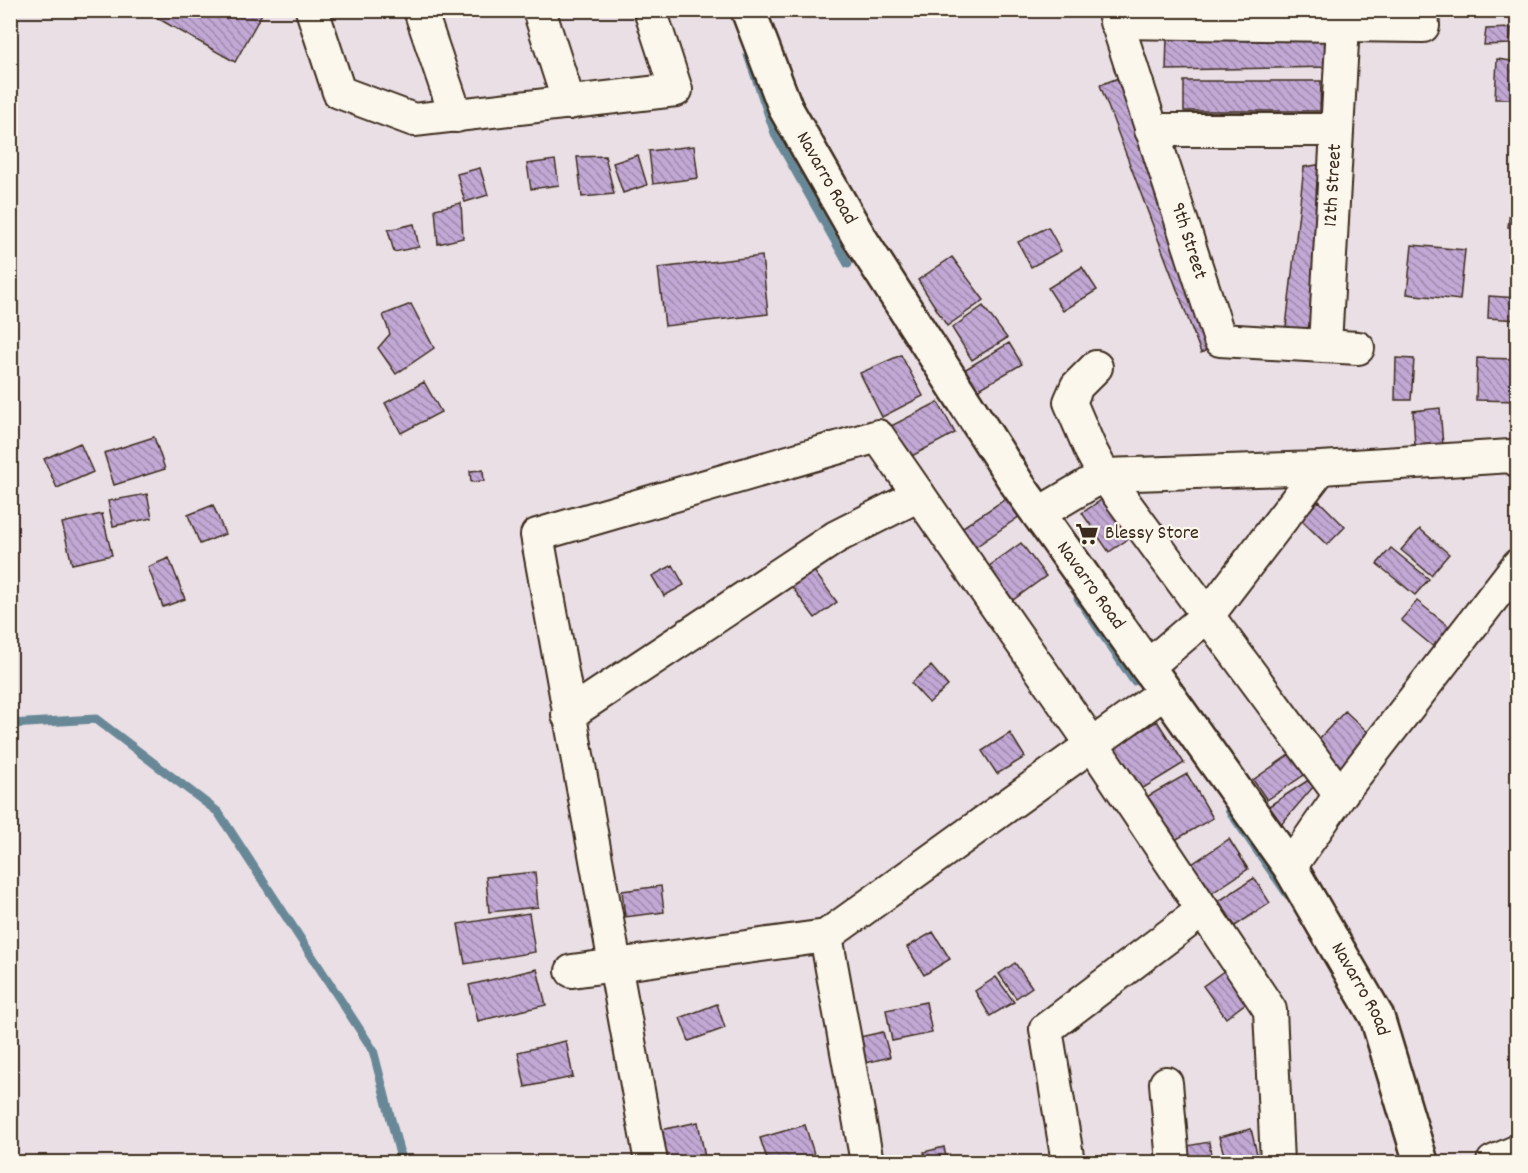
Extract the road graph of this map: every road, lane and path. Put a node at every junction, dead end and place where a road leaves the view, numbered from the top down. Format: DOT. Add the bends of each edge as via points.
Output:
graph roads {
  1 [pos="312,10"];
  2 [pos="420,10"];
  3 [pos="539,10"];
  4 [pos="650,10"];
  5 [pos="748,10"];
  6 [pos="1422,10"];
  7 [pos="1114,16"];
  8 [pos="1343,25"];
  9 [pos="569,103"];
  10 [pos="456,116"];
  11 [pos="1151,130"];
  12 [pos="1337,130"];
  13 [pos="1325,344"];
  14 [pos="1358,348"];
  15 [pos="1096,367"];
  16 [pos="1518,461"];
  17 [pos="1321,468"];
  18 [pos="1104,475"];
  19 [pos="919,495"];
  20 [pos="1038,514"];
  21 [pos="1518,565"];
  22 [pos="1209,614"];
  23 [pos="1156,680"];
  24 [pos="568,715"];
  25 [pos="1092,744"];
  26 [pos="1340,795"];
  27 [pos="1290,867"];
  28 [pos="1203,910"];
  29 [pos="826,936"];
  30 [pos="615,965"];
  31 [pos="572,971"];
  32 [pos="1166,1083"];
  33 [pos="1518,1151"];
  34 [pos="651,1162"];
  35 [pos="867,1162"];
  36 [pos="1068,1162"];
  37 [pos="1173,1162"];
  38 [pos="1277,1162"];
  39 [pos="1421,1162"];
  40 [pos="1493,1162"];
  1 -- 10 [label="street" via="339,92 414,120"];
  2 -- 10 [label="street"];
  3 -- 9 [label="street"];
  4 -- 9 [label="street" via="676,90"];
  5 -- 20 [label="street, Navarro Road" via="786,109 847,217"];
  6 -- 8 [label="street" via="1423,26"];
  7 -- 8 [label="street"];
  7 -- 11 [label="street, 9th Street"];
  8 -- 12 [label="street, 12th Street"];
  9 -- 10 [label="street"];
  11 -- 12 [label="street"];
  11 -- 13 [label="street, 9th Street" via="1220,340"];
  12 -- 13 [label="street, 12th Street"];
  13 -- 14 [label="street, 9th Street"];
  15 -- 18 [label="street" via="1077,386 1070,402"];
  16 -- 17 [label="street" via="1510,456"];
  17 -- 18 [label="street"];
  17 -- 22 [label="street"];
  18 -- 20 [label="street"];
  18 -- 22 [label="street"];
  19 -- 24 [label="street" via="836,537"];
  19 -- 24 [label="street" via="878,436 537,536"];
  19 -- 25 [label="street"];
  20 -- 23 [label="street, Navarro Road"];
  21 -- 26 [label="street"];
  22 -- 23 [label="street"];
  22 -- 26 [label="street"];
  23 -- 25 [label="street"];
  23 -- 27 [label="street, Navarro Road"];
  24 -- 30 [label="street"];
  25 -- 28 [label="street"];
  25 -- 29 [label="street"];
  26 -- 27 [label="street"];
  27 -- 39 [label="street, Navarro Road" via="1377,1017"];
  28 -- 36 [label="street" via="1046,1029"];
  28 -- 38 [label="street" via="1270,1010"];
  29 -- 30 [label="street"];
  29 -- 35 [label="street"];
  30 -- 31 [label="street"];
  30 -- 34 [label="street"];
  32 -- 37 [label="street"];
  33 -- 40 [label="street"];
}
